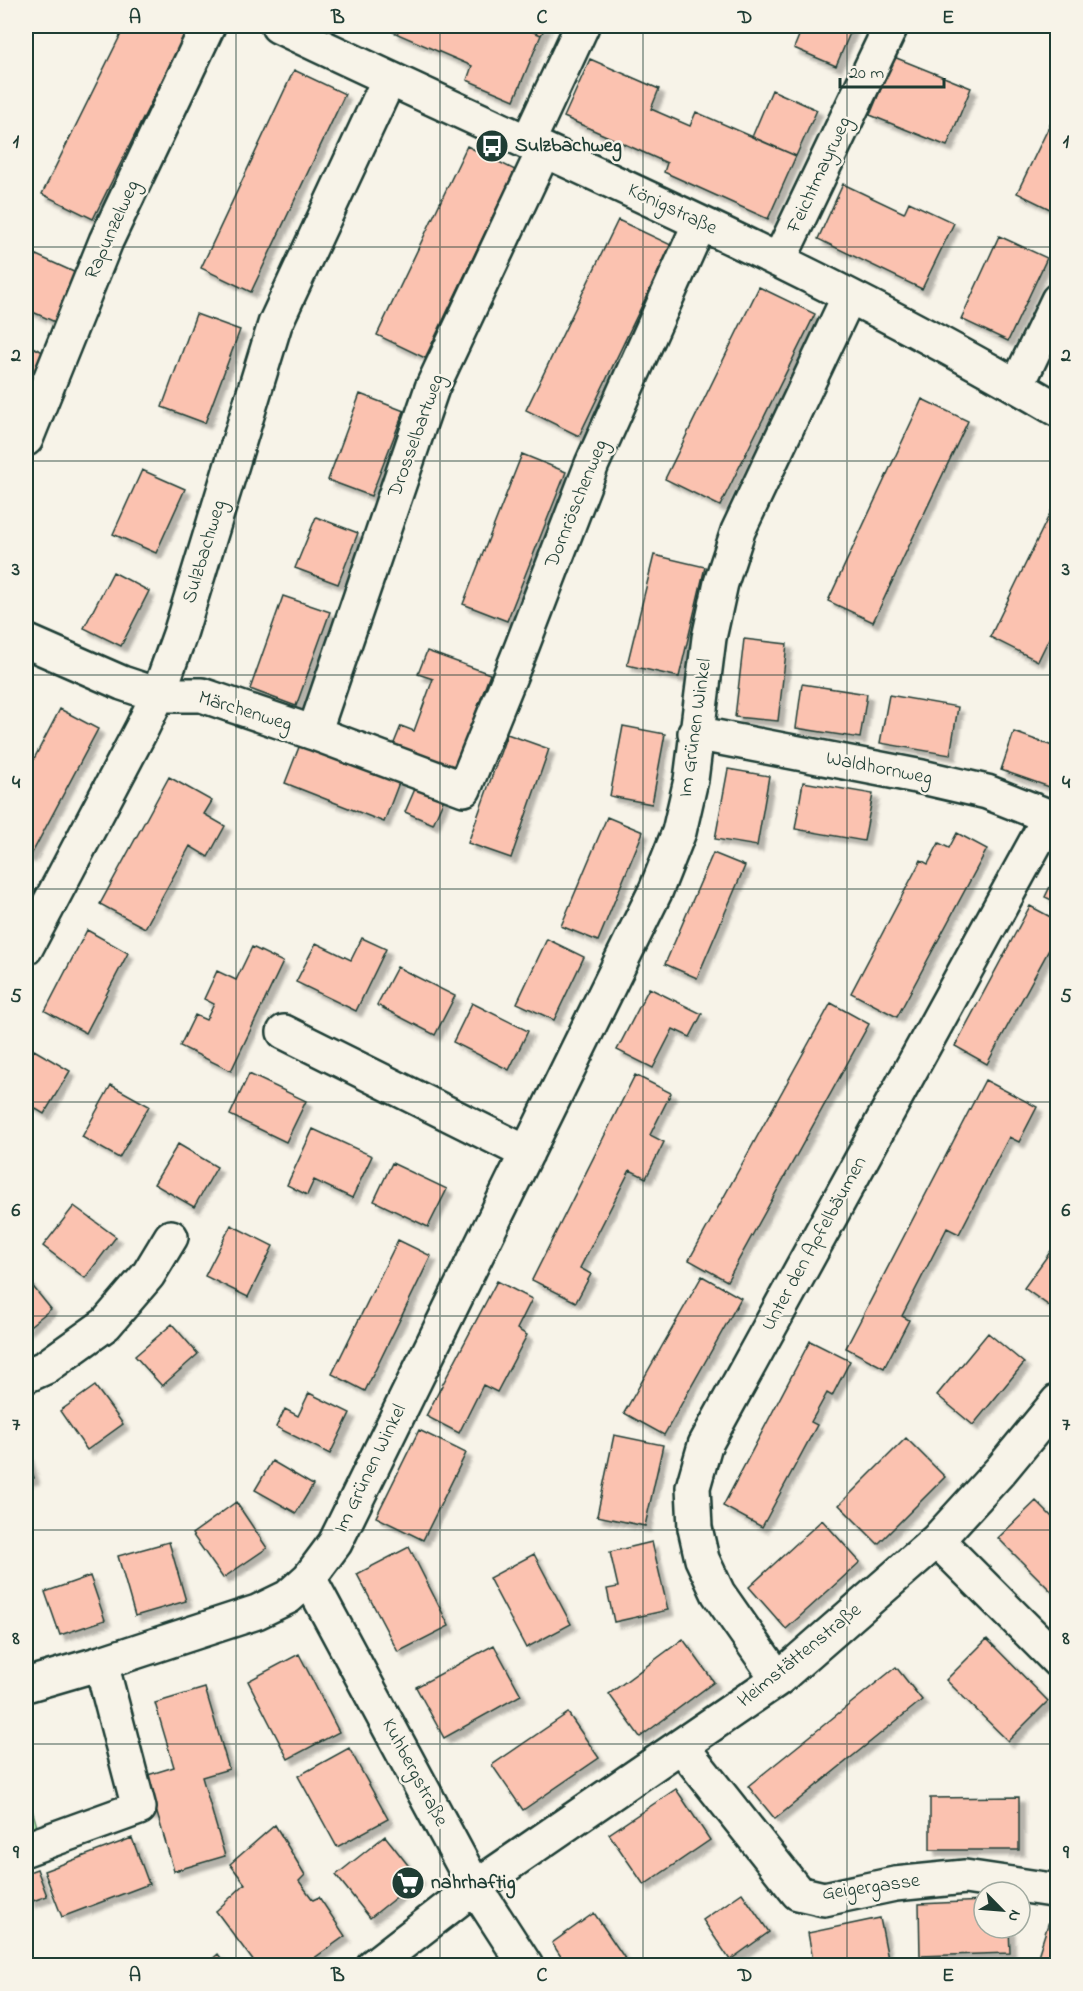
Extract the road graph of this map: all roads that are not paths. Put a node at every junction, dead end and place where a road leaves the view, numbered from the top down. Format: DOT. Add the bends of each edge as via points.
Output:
graph roads {
  1 [pos="208,26"];
  2 [pos="278,26"];
  3 [pos="582,26"];
  4 [pos="891,26"];
  5 [pos="389,79"];
  6 [pos="536,146"];
  7 [pos="700,223"];
  8 [pos="779,260"];
  9 [pos="849,296"];
  10 [pos="1058,300"];
  11 [pos="1017,386"];
  12 [pos="1058,410"];
  13 [pos="26,439"];
  14 [pos="26,641"];
  15 [pos="158,695"];
  16 [pos="314,733"];
  17 [pos="695,733"];
  18 [pos="464,789"];
  19 [pos="1054,818"];
  20 [pos="26,948"];
  21 [pos="284,1032"];
  22 [pos="527,1153"];
  23 [pos="171,1237"];
  24 [pos="26,1376"];
  25 [pos="1058,1401"];
  26 [pos="937,1540"];
  27 [pos="309,1578"];
  28 [pos="1058,1661"];
  29 [pos="101,1663"];
  30 [pos="778,1679"];
  31 [pos="26,1686"];
  32 [pos="682,1747"];
  33 [pos="26,1849"];
  34 [pos="475,1887"];
  35 [pos="1058,1891"];
  36 [pos="373,1965"];
  37 [pos="526,1965"];
  1 -- 13 [label="street, Rapunzelweg" via="106,241"];
  2 -- 5 [label="street, Königstraße"];
  3 -- 6 [label="street, Drosselbartweg"];
  4 -- 8 [label="street, Feichtmayrweg"];
  5 -- 6 [label="street, Königstraße"];
  5 -- 15 [label="street, Sulzbachweg" via="275,324"];
  6 -- 7 [label="street, Königstraße"];
  6 -- 16 [label="street, Drosselbartweg" via="432,388"];
  7 -- 8 [label="street, Königstraße"];
  7 -- 18 [label="street, Dornröschenweg" via="592,464"];
  8 -- 9 [label="street, Königstraße"];
  9 -- 11 [label="street, Königstraße"];
  9 -- 17 [label="street, Im Grünen Winkel" via="738,531 709,638"];
  10 -- 11 [label="street"];
  11 -- 12 [label="street, Königstraße"];
  14 -- 15 [label="street, Märchenweg"];
  15 -- 16 [label="street, Märchenweg" via="202,695"];
  15 -- 20 [label="street, Sulzbachweg"];
  16 -- 18 [label="street, Märchenweg"];
  17 -- 19 [label="street, Waldhornweg" via="987,792"];
  17 -- 22 [label="street, Im Grünen Winkel" via="691,780 679,832 656,890"];
  19 -- 30 [label="street, Unter den Apfelbäumen" via="705,1445 693,1487 702,1559 718,1593"];
  21 -- 22 [label="street"];
  22 -- 27 [label="street, Im Grünen Winkel" via="335,1543"];
  23 -- 24 [label="street" via="148,1275 106,1324 46,1367"];
  25 -- 26 [label="street, Heimstättenstraße"];
  26 -- 28 [label="street"];
  26 -- 30 [label="street, Heimstättenstraße"];
  27 -- 29 [label="street, Im Grünen Winkel" via="288,1597 257,1612"];
  27 -- 34 [label="street, Kuhbergstraße"];
  29 -- 31 [label="street, Im Grünen Winkel"];
  29 -- 33 [label="street" via="139,1808"];
  30 -- 32 [label="street, Heimstättenstraße"];
  32 -- 34 [label="street, Heimstättenstraße"];
  32 -- 35 [label="street, Geigergasse" via="798,1893 824,1899 895,1884 965,1877"];
  34 -- 36 [label="street, Heimstättenstraße"];
  34 -- 37 [label="street, Kuhbergstraße"];
}
